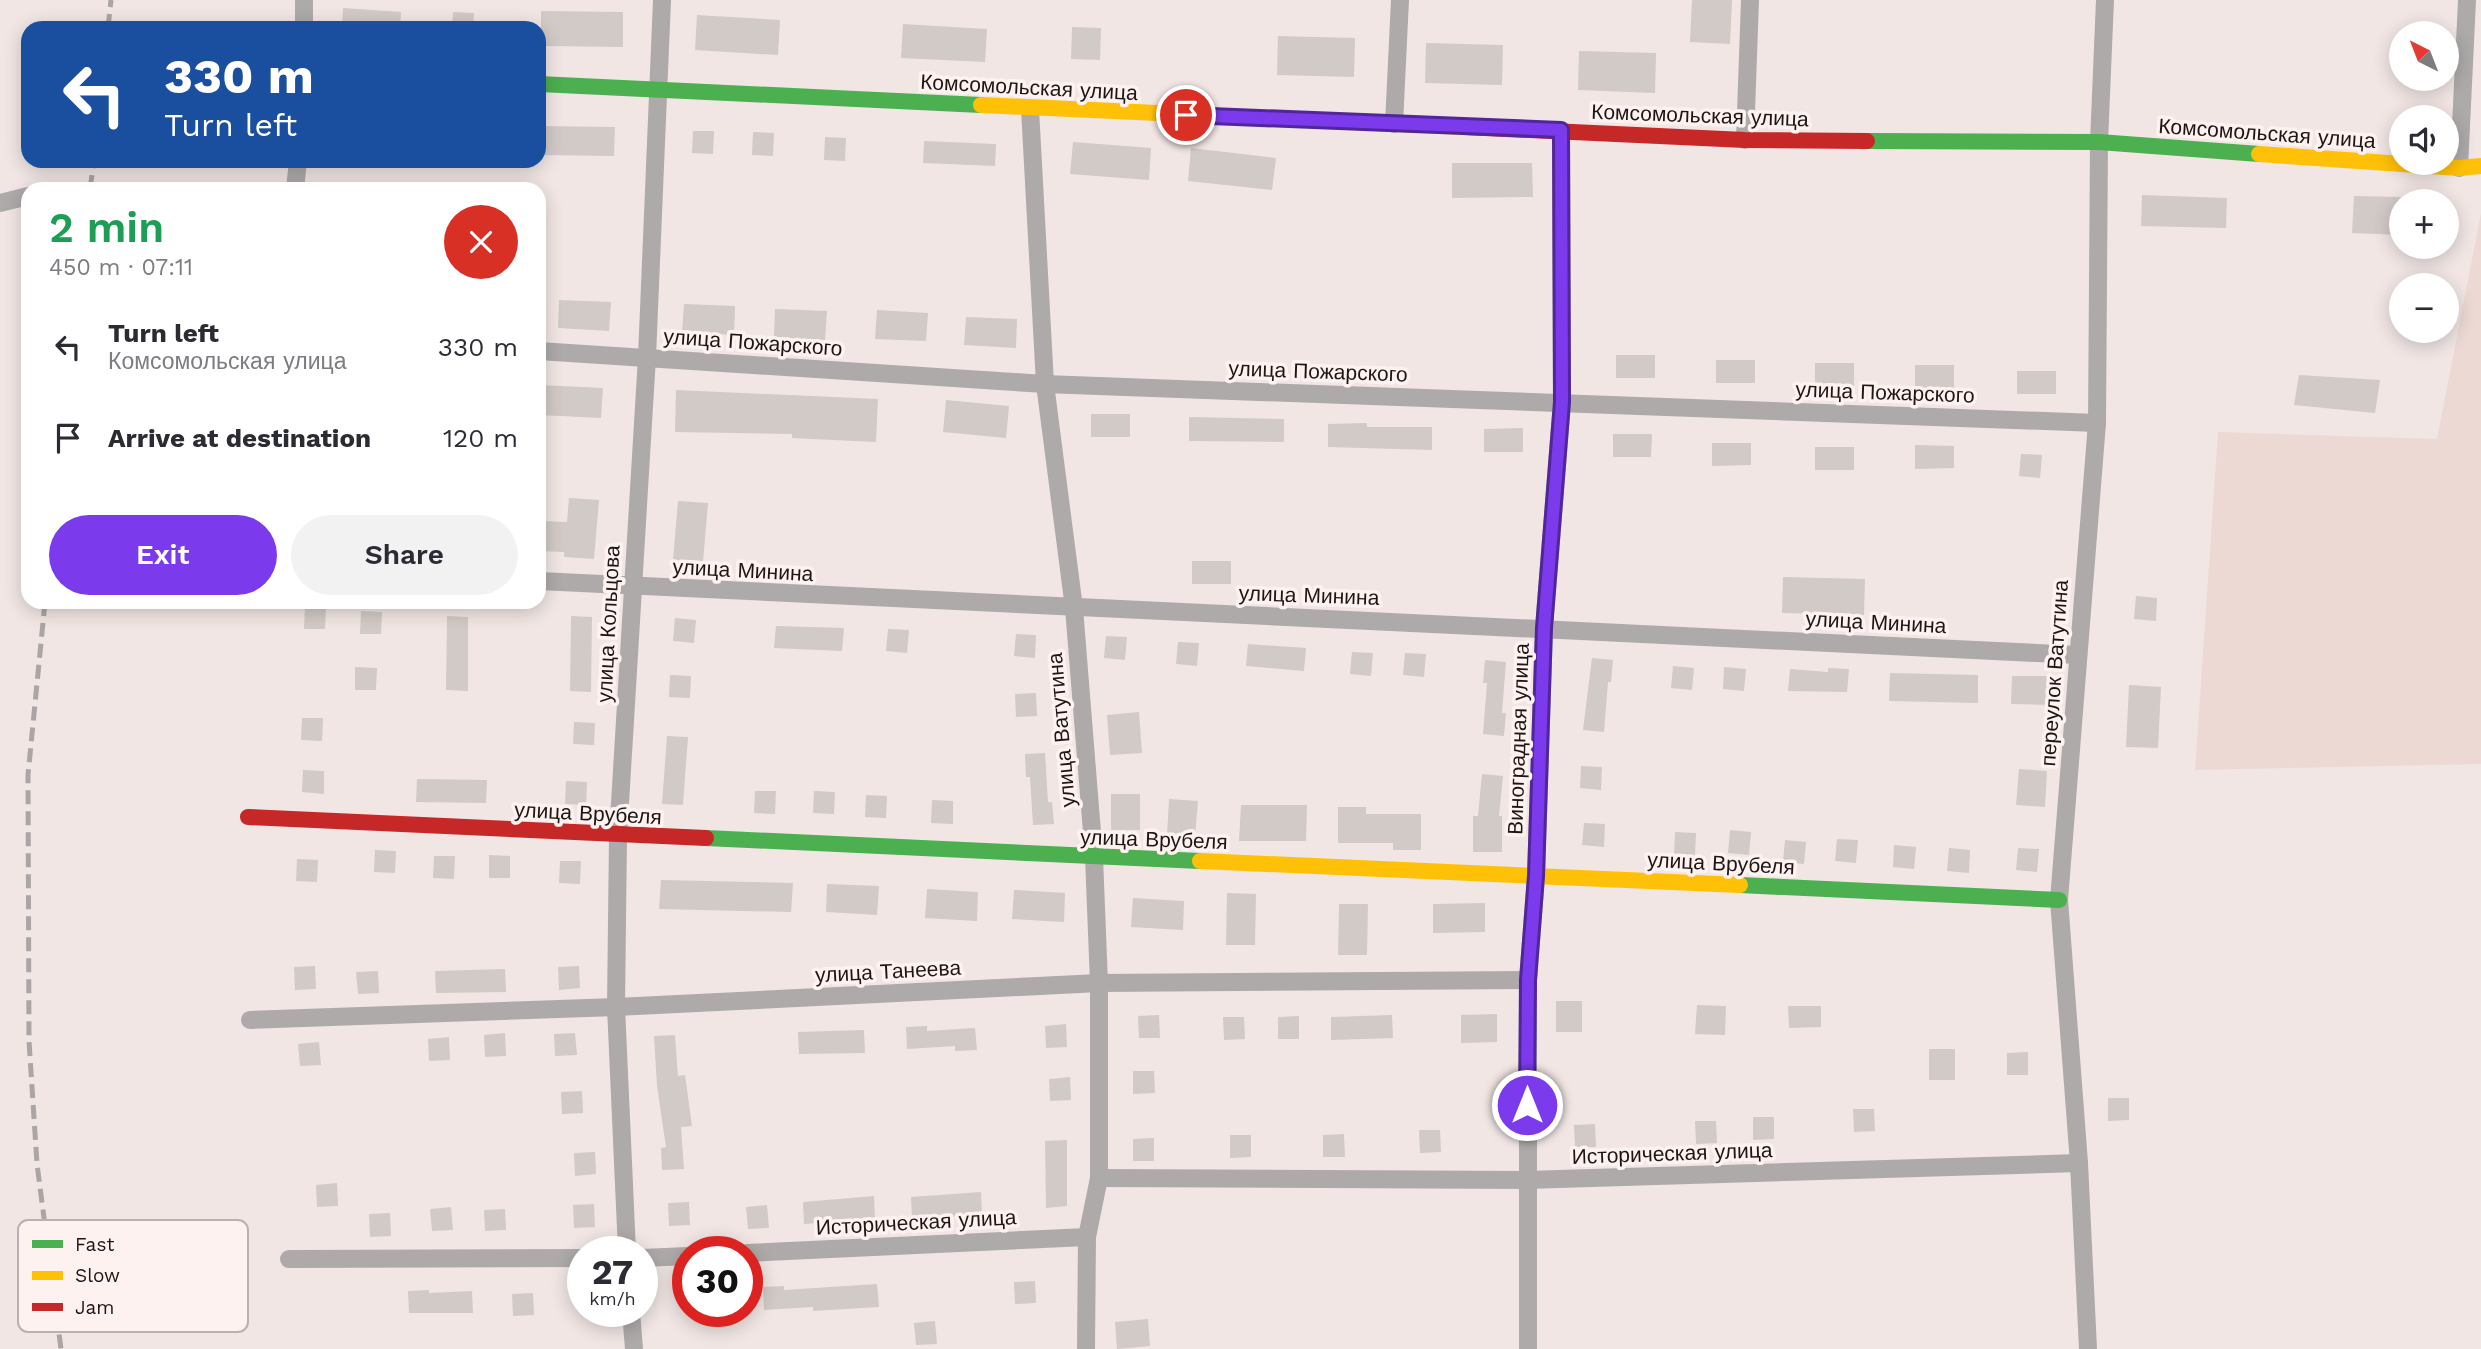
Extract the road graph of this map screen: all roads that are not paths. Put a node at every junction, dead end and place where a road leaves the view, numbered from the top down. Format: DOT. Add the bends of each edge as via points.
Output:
graph roads {
  1 [pos="304,0"];
  2 [pos="662,0"];
  3 [pos="1399,0"];
  4 [pos="1750,0"];
  5 [pos="2105,0"];
  6 [pos="2467,0"];
  7 [pos="304,21"];
  8 [pos="546,83"];
  9 [pos="657,91"];
  10 [pos="1030,109"];
  11 [pos="1394,124"];
  12 [pos="1561,130"];
  13 [pos="1745,141"];
  14 [pos="2099,142"];
  15 [pos="2389,163"];
  16 [pos="2481,166"];
  17 [pos="2459,168"];
  18 [pos="21,198"];
  19 [pos="0,202"];
  20 [pos="546,351"];
  21 [pos="646,358"];
  22 [pos="1045,384"];
  23 [pos="1562,402"];
  24 [pos="2097,423"];
  25 [pos="546,582"];
  26 [pos="633,588"];
  27 [pos="1074,608"];
  28 [pos="1544,628"];
  29 [pos="2078,654"];
  30 [pos="248,817"];
  31 [pos="618,836"];
  32 [pos="1094,857"];
  33 [pos="1536,876"];
  34 [pos="2059,900"];
  35 [pos="1528,980"];
  36 [pos="1099,983"];
  37 [pos="616,1007"];
  38 [pos="250,1020"];
  39 [pos="2079,1163"];
  40 [pos="1099,1178"];
  41 [pos="1526,1180"];
  42 [pos="626,1236"];
  43 [pos="1087,1237"];
  44 [pos="763,1252"];
  45 [pos="567,1258"];
  46 [pos="289,1259"];
  47 [pos="632,1327"];
  48 [pos="634,1349"];
  49 [pos="1086,1349"];
  50 [pos="1528,1349"];
  51 [pos="2088,1349"];
  1 -- 7 [label="street"];
  2 -- 9 [label="street, улица Кольцова"];
  3 -- 11 [label="street"];
  4 -- 13 [label="street"];
  5 -- 14 [label="street, переулок Ватутина"];
  6 -- 17 [label="street"];
  8 -- 9 [label="street, Комсомольская улица"];
  9 -- 10 [label="street, Комсомольская улица"];
  9 -- 21 [label="street, улица Кольцова"];
  10 -- 11 [label="street, Комсомольская улица"];
  10 -- 22 [label="street, улица Ватутина"];
  11 -- 12 [label="street, Комсомольская улица"];
  12 -- 13 [label="street, Комсомольская улица"];
  12 -- 23 [label="street, Виноградная улица"];
  13 -- 14 [label="street, Комсомольская улица"];
  14 -- 15 [label="street, Комсомольская улица"];
  14 -- 24 [label="street, переулок Ватутина"];
  16 -- 17 [label="street, Комсомольская улица"];
  18 -- 19 [label="street"];
  20 -- 21 [label="street, улица Пожарского"];
  21 -- 22 [label="street, улица Пожарского"];
  21 -- 26 [label="street, улица Кольцова"];
  22 -- 23 [label="street, улица Пожарского"];
  22 -- 27 [label="street, улица Ватутина"];
  23 -- 24 [label="street, улица Пожарского"];
  23 -- 28 [label="street, Виноградная улица"];
  24 -- 29 [label="street, переулок Ватутина"];
  25 -- 26 [label="street, улица Минина"];
  26 -- 27 [label="street, улица Минина"];
  26 -- 31 [label="street, улица Кольцова"];
  27 -- 28 [label="street, улица Минина"];
  27 -- 32 [label="street, улица Ватутина"];
  28 -- 29 [label="street, улица Минина"];
  28 -- 33 [label="street, Виноградная улица"];
  29 -- 34 [label="street, переулок Ватутина"];
  30 -- 31 [label="street, улица Врубеля"];
  31 -- 32 [label="street, улица Врубеля"];
  31 -- 37 [label="street, улица Кольцова"];
  32 -- 33 [label="street, улица Врубеля"];
  32 -- 36 [label="street, улица Ватутина"];
  33 -- 34 [label="street, улица Врубеля"];
  33 -- 35 [label="street, Виноградная улица"];
  34 -- 39 [label="street, переулок Ватутина"];
  35 -- 36 [label="street, улица Танеева"];
  35 -- 41 [label="street, Виноградная улица"];
  36 -- 37 [label="street, улица Танеева"];
  36 -- 40 [label="street, улица Ватутина"];
  37 -- 38 [label="street, улица Танеева"];
  37 -- 42 [label="street, улица Кольцова"];
  39 -- 41 [label="street, Историческая улица"];
  39 -- 51 [label="street, переулок Ватутина"];
  40 -- 41 [label="street, Историческая улица"];
  40 -- 43 [label="street, улица Ватутина"];
  41 -- 50 [label="street, Виноградная улица"];
  43 -- 44 [label="street, Историческая улица"];
  43 -- 49 [label="street, улица Ватутина"];
  45 -- 46 [label="street"];
  47 -- 48 [label="street"];
}
